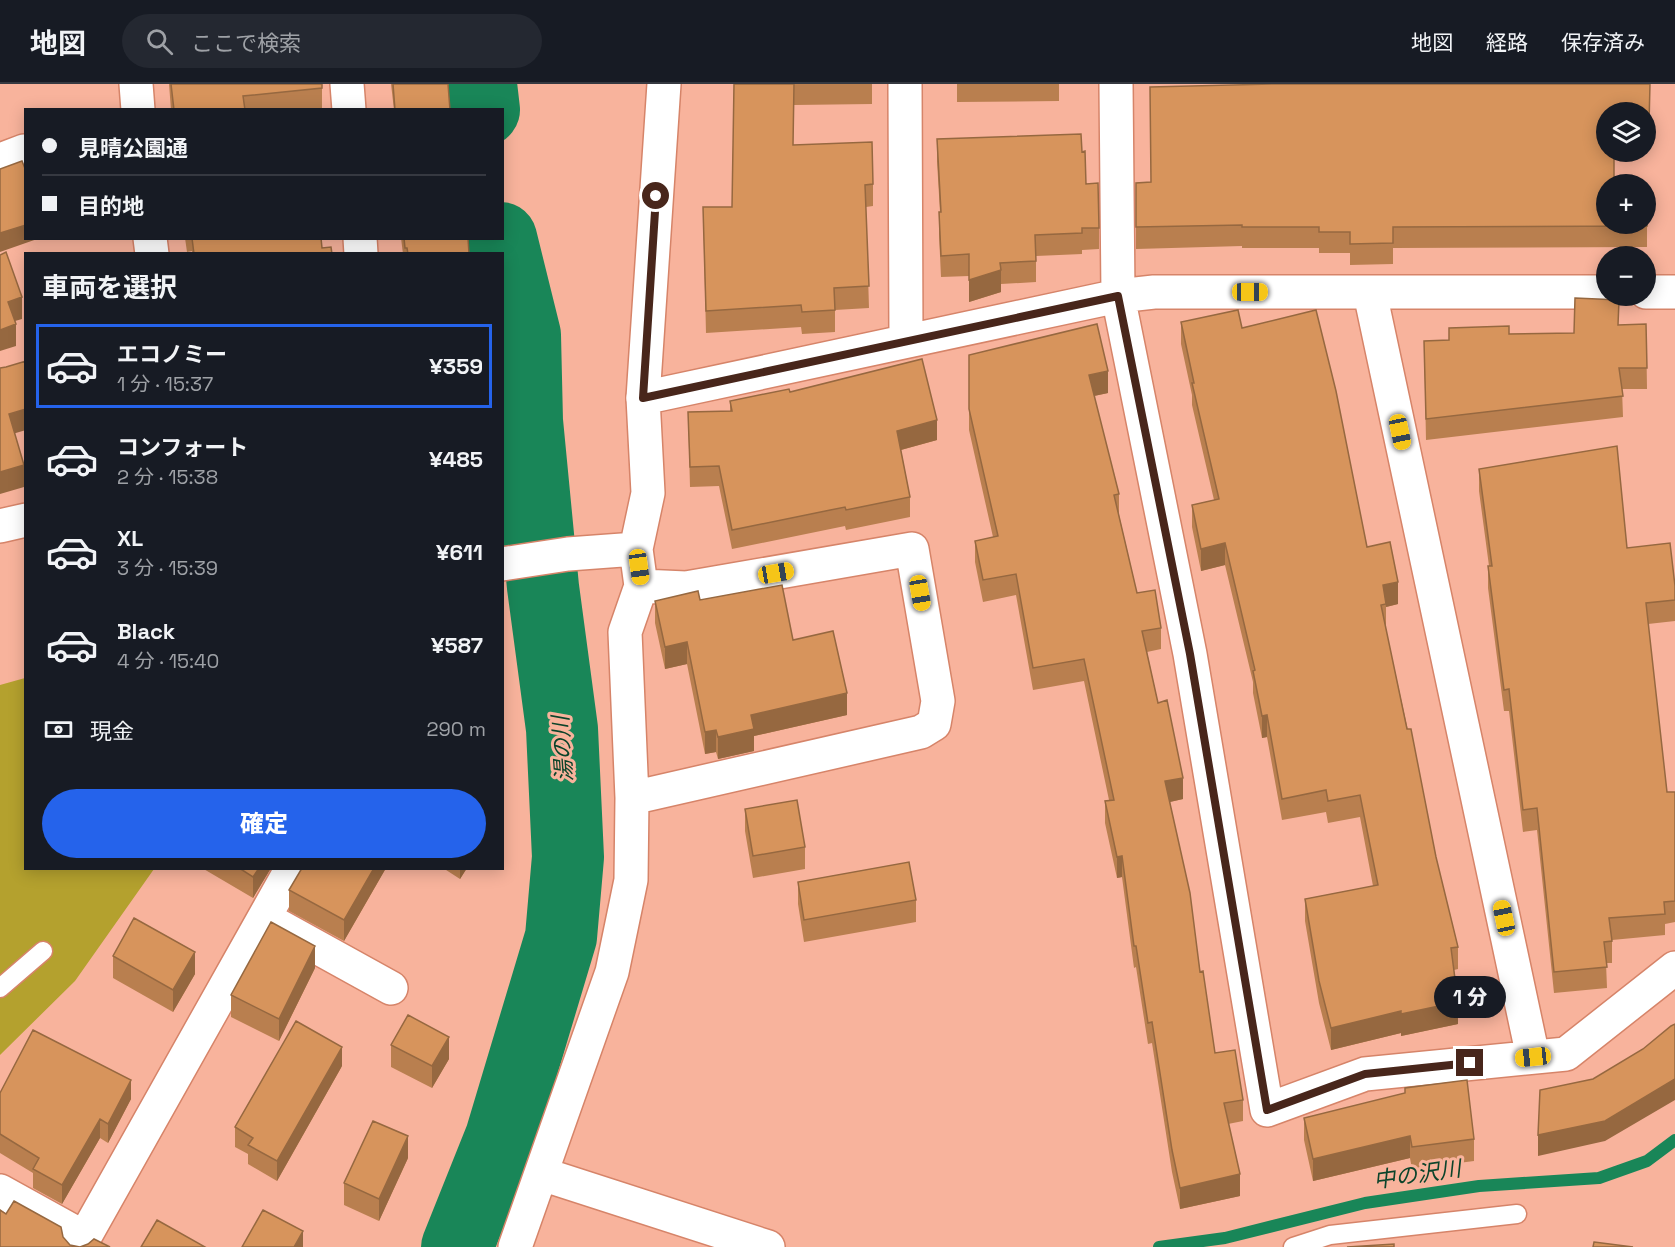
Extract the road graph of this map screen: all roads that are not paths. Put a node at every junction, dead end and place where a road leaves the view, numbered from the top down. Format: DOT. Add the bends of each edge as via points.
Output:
graph roads {
  1 [pos="136,84"];
  2 [pos="347,84"];
  3 [pos="664,84"];
  4 [pos="905,84"];
  5 [pos="1116,84"];
  6 [pos="138,108"];
  7 [pos="349,108"];
  8 [pos="1596,292"];
  9 [pos="1656,292"];
  10 [pos="1675,292"];
  11 [pos="1370,293"];
  12 [pos="1118,296"];
  13 [pos="906,340"];
  14 [pos="643,398"];
  15 [pos="24,520"];
  16 [pos="0,526"];
  17 [pos="636,549"];
  18 [pos="506,563"];
  19 [pos="641,586"];
  20 [pos="632,798"];
  21 [pos="291,870"];
  22 [pos="265,919"];
  23 [pos="43,951"];
  24 [pos="1675,968"];
  25 [pos="0,988"];
  26 [pos="391,988"];
  27 [pos="1533,1057"];
  28 [pos="542,1174"];
  29 [pos="0,1191"];
  30 [pos="1517,1215"];
  31 [pos="82,1242"];
  32 [pos="515,1247"];
  33 [pos="768,1247"];
  34 [pos="1293,1247"];
  1 -- 6 [label="street"];
  2 -- 7 [label="street"];
  3 -- 14 [label="street"];
  4 -- 13 [label="street"];
  5 -- 12 [label="street"];
  8 -- 11 [label="street"];
  9 -- 10 [label="street"];
  11 -- 12 [label="street" via="1154,292"];
  11 -- 27 [label="street"];
  12 -- 13 [label="street"];
  12 -- 27 [label="street" via="1190,654 1267,1110 1365,1074"];
  13 -- 14 [label="street"];
  14 -- 17 [label="street" via="648,493"];
  15 -- 16 [label="street"];
  17 -- 18 [label="street"];
  17 -- 19 [label="street"];
  19 -- 20 [label="street" via="625,632"];
  19 -- 20 [label="street" via="686,588 912,549 938,701 934,724 921,732"];
  20 -- 28 [label="street" via="631,880 612,972"];
  21 -- 22 [label="street"];
  22 -- 26 [label="street"];
  22 -- 31 [label="street"];
  23 -- 25 [label="lane"];
  24 -- 27 [label="street" via="1566,1054"];
  28 -- 32 [label="street"];
  28 -- 33 [label="street"];
  29 -- 31 [label="street"];
  30 -- 34 [label="lane" via="1330,1235"];
}
